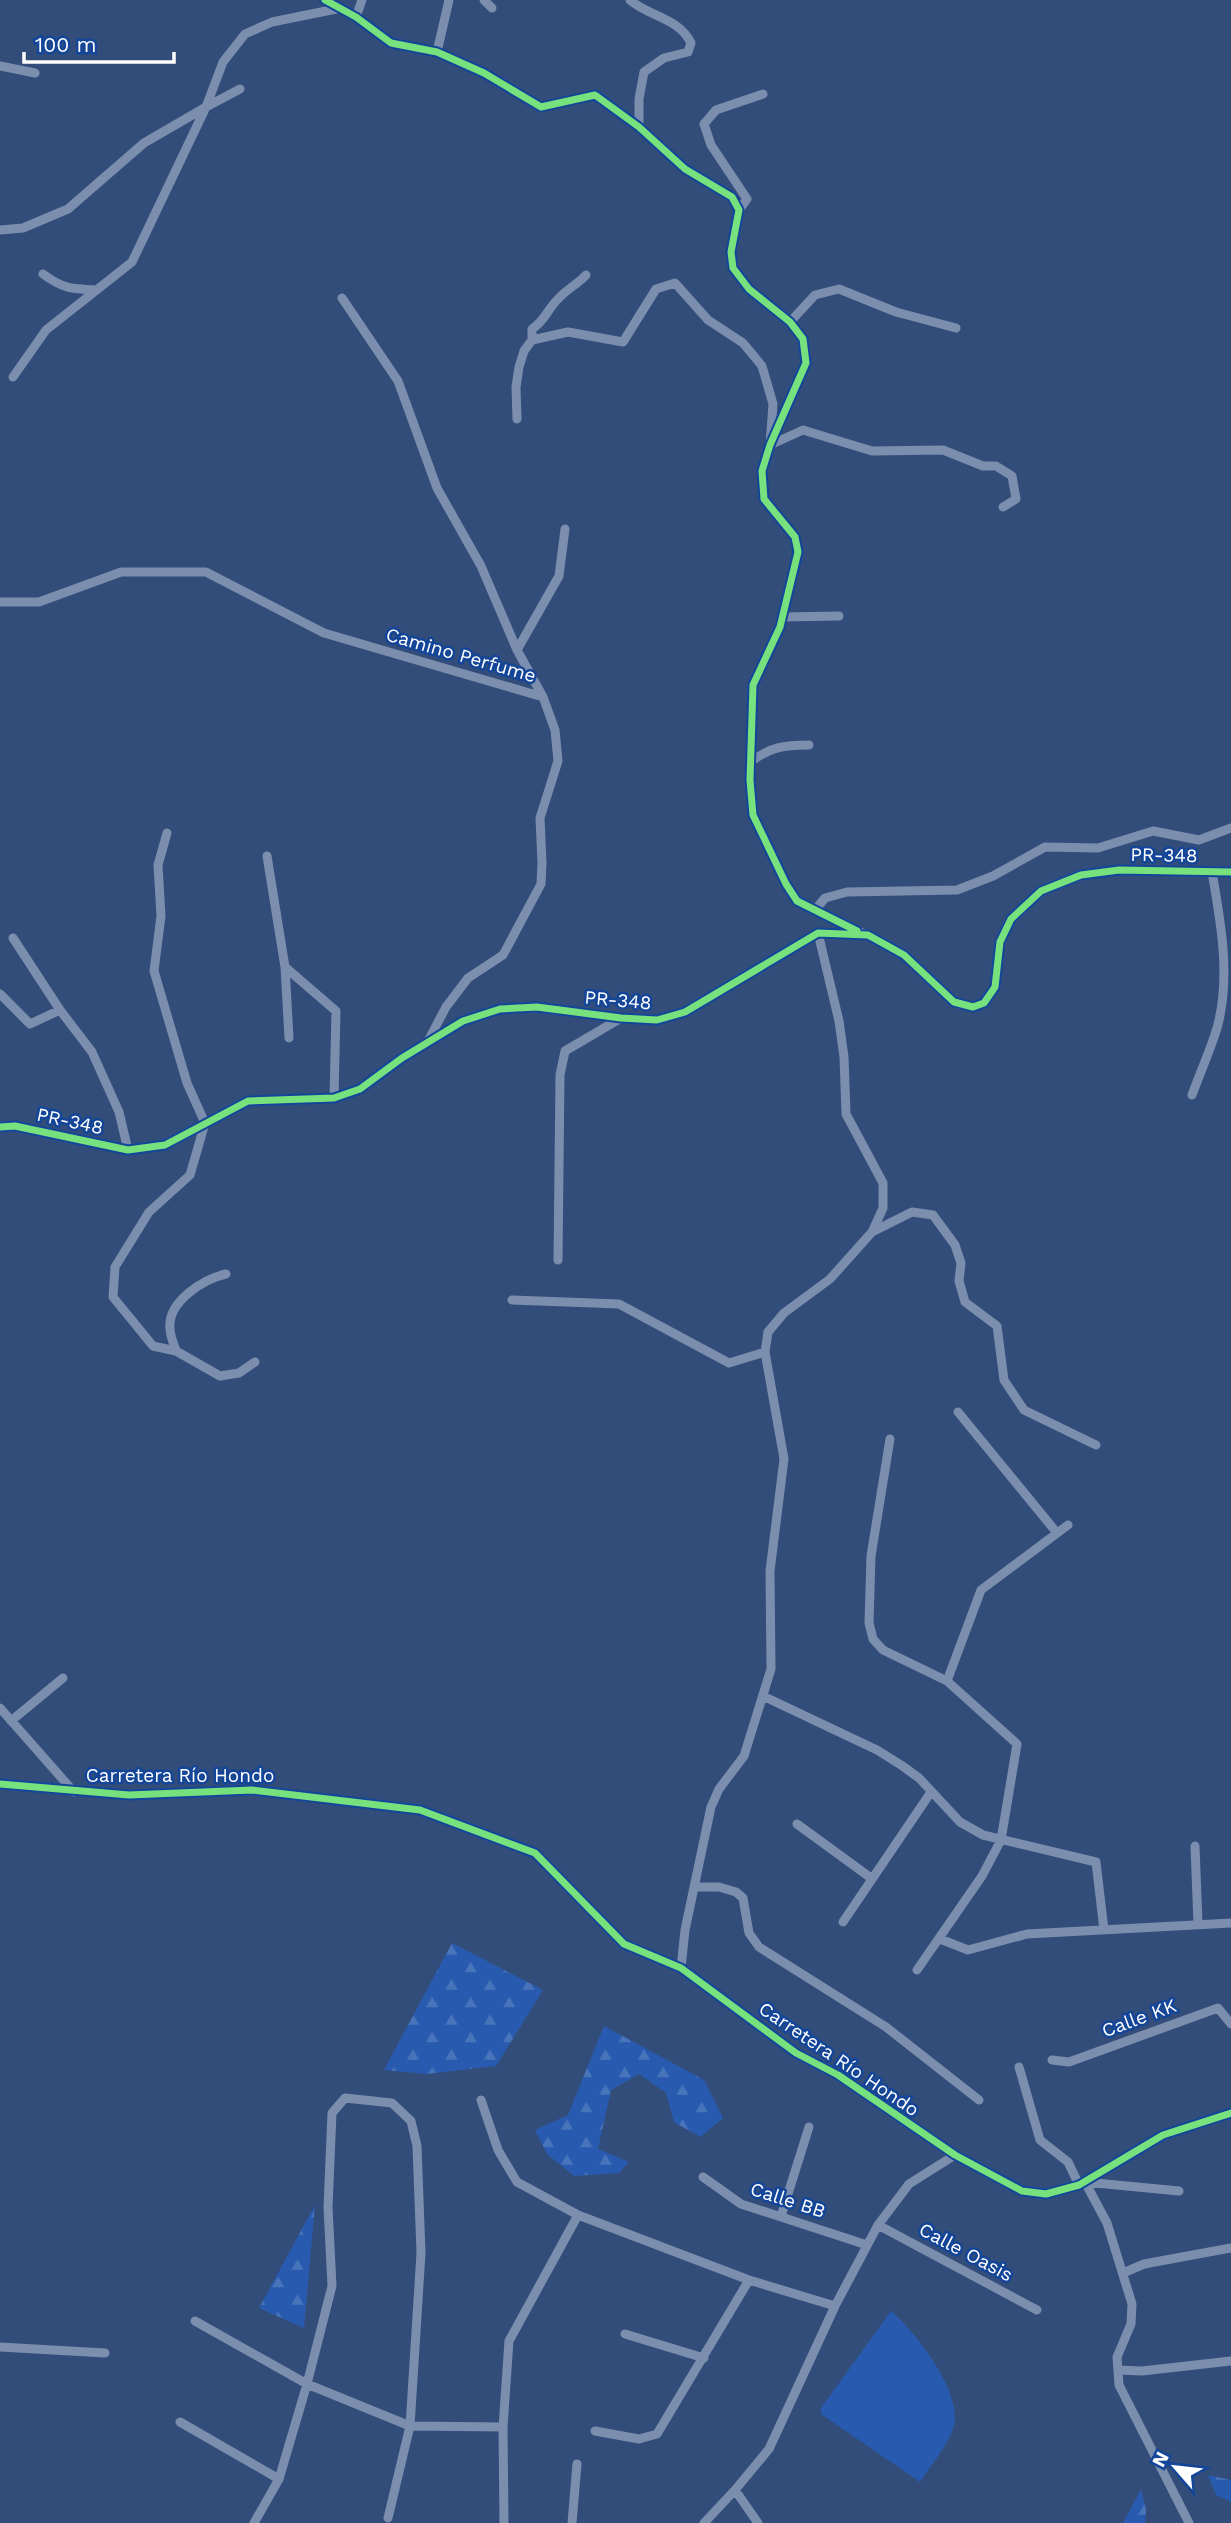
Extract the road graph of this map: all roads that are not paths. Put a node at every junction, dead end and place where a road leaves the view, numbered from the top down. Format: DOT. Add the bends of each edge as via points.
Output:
graph roads {
  1 [pos="325,0"];
  2 [pos="362,0"];
  3 [pos="449,0"];
  4 [pos="484,0"];
  5 [pos="629,0"];
  6 [pos="341,8"];
  7 [pos="492,8"];
  8 [pos="356,17"];
  9 [pos="437,52"];
  10 [pos="0,66"];
  11 [pos="35,73"];
  12 [pos="240,89"];
  13 [pos="763,94"];
  14 [pos="206,107"];
  15 [pos="639,127"];
  16 [pos="739,210"];
  17 [pos="0,230"];
  18 [pos="43,274"];
  19 [pos="586,275"];
  20 [pos="97,290"];
  21 [pos="342,298"];
  22 [pos="790,322"];
  23 [pos="956,328"];
  24 [pos="532,340"];
  25 [pos="13,377"];
  26 [pos="517,419"];
  27 [pos="770,445"];
  28 [pos="1003,507"];
  29 [pos="561,536"];
  30 [pos="0,602"];
  31 [pos="839,616"];
  32 [pos="782,617"];
  33 [pos="517,650"];
  34 [pos="543,697"];
  35 [pos="808,745"];
  36 [pos="751,762"];
  37 [pos="1231,828"];
  38 [pos="167,833"];
  39 [pos="267,856"];
  40 [pos="1212,872"];
  41 [pos="1231,872"];
  42 [pos="815,909"];
  43 [pos="818,933"];
  44 [pos="868,935"];
  45 [pos="13,938"];
  46 [pos="285,967"];
  47 [pos="0,994"];
  48 [pos="60,1010"];
  49 [pos="621,1018"];
  50 [pos="289,1038"];
  51 [pos="427,1043"];
  52 [pos="1192,1095"];
  53 [pos="334,1098"];
  54 [pos="205,1123"];
  55 [pos="0,1127"];
  56 [pos="128,1150"];
  57 [pos="872,1232"];
  58 [pos="558,1260"];
  59 [pos="226,1274"];
  60 [pos="512,1300"];
  61 [pos="176,1351"];
  62 [pos="765,1352"];
  63 [pos="255,1362"];
  64 [pos="958,1412"];
  65 [pos="890,1439"];
  66 [pos="1096,1445"];
  67 [pos="1068,1525"];
  68 [pos="1057,1534"];
  69 [pos="64,1678"];
  70 [pos="947,1681"];
  71 [pos="763,1696"];
  72 [pos="0,1708"];
  73 [pos="11,1721"];
  74 [pos="0,1784"];
  75 [pos="74,1792"];
  76 [pos="931,1792"];
  77 [pos="797,1824"];
  78 [pos="1001,1840"];
  79 [pos="1195,1846"];
  80 [pos="871,1878"];
  81 [pos="695,1887"];
  82 [pos="843,1922"];
  83 [pos="1231,1923"];
  84 [pos="1198,1924"];
  85 [pos="1104,1930"];
  86 [pos="940,1939"];
  87 [pos="681,1968"];
  88 [pos="917,1970"];
  89 [pos="1231,2024"];
  90 [pos="1052,2060"];
  91 [pos="1020,2067"];
  92 [pos="979,2099"];
  93 [pos="481,2100"];
  94 [pos="1231,2113"];
  95 [pos="809,2127"];
  96 [pos="955,2155"];
  97 [pos="704,2177"];
  98 [pos="1082,2184"];
  99 [pos="1179,2191"];
  100 [pos="578,2215"];
  101 [pos="781,2216"];
  102 [pos="877,2225"];
  103 [pos="867,2245"];
  104 [pos="1231,2248"];
  105 [pos="1122,2273"];
  106 [pos="749,2280"];
  107 [pos="835,2306"];
  108 [pos="1037,2311"];
  109 [pos="195,2321"];
  110 [pos="625,2334"];
  111 [pos="0,2347"];
  112 [pos="105,2353"];
  113 [pos="704,2358"];
  114 [pos="1231,2361"];
  115 [pos="1118,2370"];
  116 [pos="307,2384"];
  117 [pos="180,2422"];
  118 [pos="410,2426"];
  119 [pos="503,2427"];
  120 [pos="595,2431"];
  121 [pos="576,2465"];
  122 [pos="279,2479"];
  123 [pos="735,2490"];
  124 [pos="388,2518"];
  125 [pos="254,2523"];
  126 [pos="504,2523"];
  127 [pos="572,2523"];
  128 [pos="704,2523"];
  129 [pos="758,2523"];
  130 [pos="1189,2523"];
  1 -- 6 [label="street"];
  2 -- 8 [label="street"];
  3 -- 9 [label="street"];
  4 -- 7 [label="street"];
  5 -- 15 [label="street" via="685,31 691,43 688,52 664,58 645,72"];
  6 -- 8 [label="street"];
  6 -- 14 [label="street" via="272,22 245,34 223,62"];
  8 -- 9 [label="street" via="391,43"];
  9 -- 15 [label="street" via="541,107 595,95"];
  10 -- 11 [label="street"];
  12 -- 14 [label="street"];
  13 -- 16 [label="street" via="716,110 704,124 710,145 747,200"];
  14 -- 17 [label="street" via="144,143 68,209 23,228"];
  14 -- 20 [label="street" via="132,262"];
  15 -- 16 [label="street" via="685,169 732,197"];
  16 -- 22 [label="street" via="731,252 733,268 749,289"];
  18 -- 20 [label="street" via="69,289"];
  19 -- 24 [label="street" via="559,297 542,323 532,329"];
  20 -- 25 [label="street" via="47,330"];
  21 -- 33 [label="street" via="398,381 436,488 481,566"];
  22 -- 23 [label="street" via="815,295 839,289 896,313"];
  22 -- 27 [label="street" via="803,340 806,363"];
  24 -- 26 [label="street" via="519,367"];
  24 -- 27 [label="street" via="568,332 623,342 656,289 675,283 708,320 743,343 762,366 773,404"];
  27 -- 28 [label="street" via="803,430 872,451 943,450 982,466 996,466 1012,476 1016,499"];
  27 -- 32 [label="street" via="762,471 764,499 795,537 798,552"];
  29 -- 33 [label="street" via="559,576"];
  30 -- 34 [label="street, Camino Perfume" via="39,602 121,572 206,572 324,633"];
  31 -- 32 [label="street"];
  32 -- 36 [label="street" via="753,685"];
  33 -- 34 [label="street"];
  34 -- 51 [label="street, Camino Perfume" via="555,730 558,761 540,818 541,884 503,955 468,978"];
  35 -- 36 [label="street" via="782,746 762,752"];
  36 -- 42 [label="street" via="753,815 797,901"];
  37 -- 42 [label="street" via="1199,840 1153,831 1098,848 1045,847 957,890 847,892 825,898"];
  38 -- 54 [label="street" via="158,865 160,916 154,971 187,1083"];
  39 -- 46 [label="street"];
  40 -- 41 [label="street, PR-348 / PR-348"];
  40 -- 44 [label="street, PR-348 / PR-348" via="1119,870 1081,875 1041,891 1011,919 1000,942 995,987 984,1003 973,1007 954,1002 904,955"];
  40 -- 52 [label="street" via="1223,932 1222,999 1217,1028"];
  42 -- 44 [label="street"];
  43 -- 44 [label="street, PR-348 / PR-348"];
  43 -- 49 [label="street, PR-348 / PR-348" via="685,1012 657,1020"];
  43 -- 57 [label="street" via="841,1032 846,1114 883,1183 883,1208"];
  45 -- 48 [label="street"];
  46 -- 50 [label="street"];
  46 -- 53 [label="street" via="336,1011"];
  47 -- 48 [label="street" via="30,1024"];
  48 -- 56 [label="street" via="92,1052 119,1112"];
  49 -- 51 [label="street, PR-348 / PR-348" via="537,1007 500,1009 463,1021"];
  49 -- 58 [label="street" via="565,1051 559,1074"];
  51 -- 53 [label="street, PR-348 / PR-348" via="360,1089"];
  53 -- 54 [label="street, PR-348 / PR-348" via="248,1101"];
  54 -- 56 [label="street, PR-348 / PR-348" via="165,1145"];
  54 -- 61 [label="street" via="190,1175 149,1212 115,1267 113,1297 153,1346"];
  55 -- 56 [label="street, PR-348 / PR-348" via="15,1126"];
  57 -- 62 [label="street" via="830,1279 784,1313 768,1332"];
  57 -- 66 [label="street" via="912,1212 933,1215 955,1245 965,1302 997,1326 1004,1380 1024,1410"];
  59 -- 61 [label="street" via="176,1306 169,1328"];
  60 -- 62 [label="street" via="619,1304 729,1363"];
  61 -- 63 [label="street" via="220,1376 239,1373"];
  62 -- 71 [label="street" via="784,1459 770,1571 771,1669"];
  64 -- 68 [label="street"];
  65 -- 70 [label="street" via="871,1556 869,1623 873,1639 883,1650"];
  67 -- 68 [label="street"];
  68 -- 70 [label="street" via="981,1590"];
  69 -- 73 [label="street"];
  70 -- 78 [label="street" via="1017,1744"];
  71 -- 76 [label="street" via="877,1750 919,1778"];
  71 -- 81 [label="street" via="744,1756 719,1788 711,1807"];
  72 -- 73 [label="street"];
  73 -- 75 [label="street"];
  74 -- 75 [label="street, Carretera Río Hondo"];
  75 -- 87 [label="street, Carretera Río Hondo" via="129,1795 252,1790 425,1811 535,1853 624,1944"];
  76 -- 78 [label="street" via="960,1822"];
  76 -- 80 [label="street"];
  77 -- 80 [label="street"];
  78 -- 85 [label="street" via="1096,1862"];
  78 -- 86 [label="street"];
  79 -- 84 [label="street"];
  80 -- 82 [label="street"];
  81 -- 87 [label="street"];
  81 -- 92 [label="street" via="736,1892 743,1898 748,1933 759,1947 886,2027"];
  83 -- 84 [label="street"];
  84 -- 85 [label="street"];
  85 -- 86 [label="street" via="1027,1934 968,1950"];
  86 -- 88 [label="street"];
  87 -- 96 [label="street, Carretera Río Hondo" via="796,2053 838,2075"];
  89 -- 90 [label="street, Calle KK" via="1218,2008 1069,2062"];
  91 -- 98 [label="street" via="1040,2140 1068,2162"];
  93 -- 100 [label="street" via="498,2150 517,2182"];
  94 -- 98 [label="street, Carretera Río Hondo" via="1163,2135"];
  95 -- 101 [label="street"];
  96 -- 98 [label="street, Carretera Río Hondo" via="1022,2191 1046,2193"];
  96 -- 102 [label="street" via="909,2184"];
  97 -- 101 [label="street, Calle BB" via="741,2204"];
  98 -- 99 [label="street"];
  98 -- 105 [label="street" via="1107,2223"];
  100 -- 106 [label="street"];
  100 -- 119 [label="street" via="509,2341"];
  101 -- 103 [label="street, Calle BB"];
  102 -- 103 [label="street"];
  102 -- 108 [label="street, Calle Oasis"];
  103 -- 107 [label="street"];
  104 -- 105 [label="street" via="1144,2264"];
  105 -- 115 [label="street" via="1132,2304 1131,2324 1117,2357"];
  106 -- 107 [label="street"];
  106 -- 113 [label="street"];
  107 -- 123 [label="street" via="769,2449"];
  109 -- 116 [label="street"];
  110 -- 113 [label="street"];
  111 -- 112 [label="street"];
  113 -- 120 [label="street" via="657,2434 639,2440"];
  114 -- 115 [label="street"];
  115 -- 130 [label="street" via="1119,2385"];
  116 -- 118 [label="street"];
  116 -- 118 [label="street" via="332,2286 328,2207 331,2113 345,2098 392,2103 411,2121 418,2146 421,2253"];
  116 -- 122 [label="street"];
  117 -- 122 [label="street"];
  118 -- 119 [label="street"];
  118 -- 124 [label="street"];
  119 -- 126 [label="street"];
  121 -- 127 [label="street"];
  122 -- 125 [label="street"];
  123 -- 128 [label="street"];
  123 -- 129 [label="street"];
}
